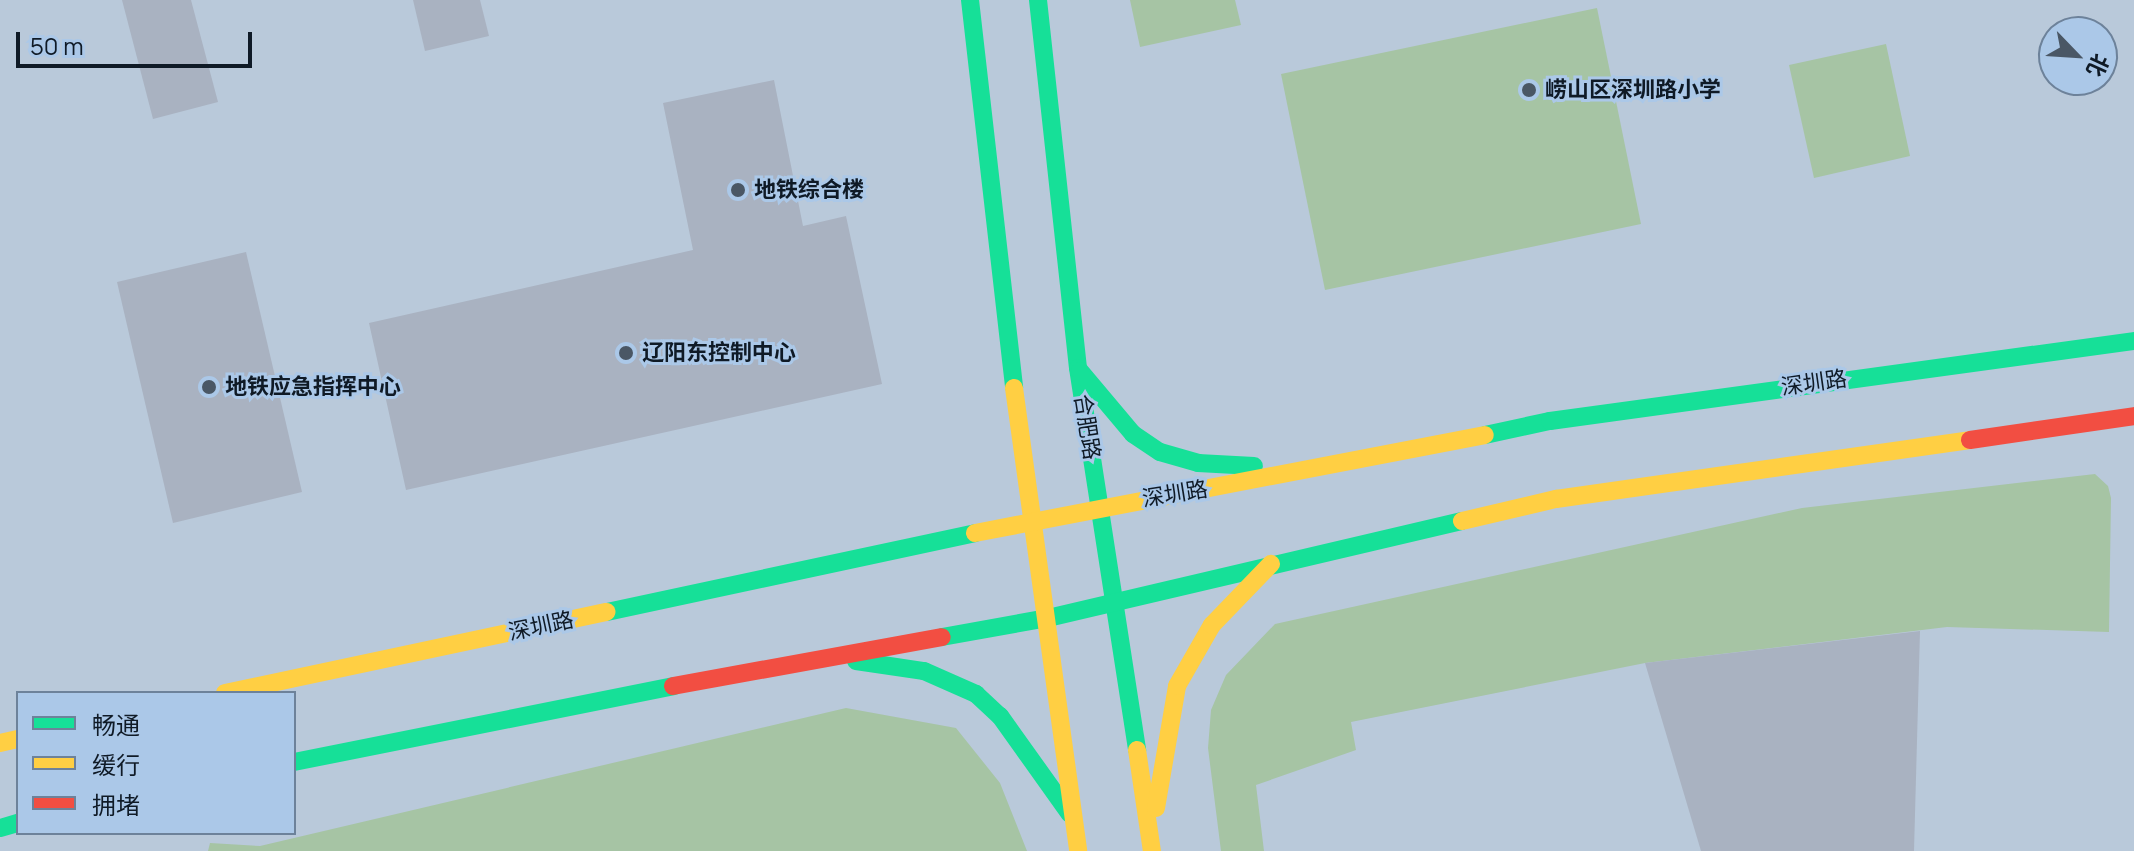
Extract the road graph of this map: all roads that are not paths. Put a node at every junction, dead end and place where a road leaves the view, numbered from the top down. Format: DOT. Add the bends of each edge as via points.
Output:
graph roads {
  1 [pos="970,0"];
  2 [pos="1038,0"];
  3 [pos="2134,341"];
  4 [pos="1078,368"];
  5 [pos="2134,416"];
  6 [pos="1318,470"];
  7 [pos="1099,507"];
  8 [pos="1030,524"];
  9 [pos="1271,564"];
  10 [pos="1115,601"];
  11 [pos="1048,618"];
  12 [pos="837,657"];
  13 [pos="235,691"];
  14 [pos="296,762"];
  15 [pos="1073,818"];
  16 [pos="1149,831"];
  17 [pos="1078,851"];
  18 [pos="1152,851"];
  1 -- 8 [label="main road"];
  2 -- 4 [label="main road, 合肥路"];
  3 -- 6 [label="main road, 深圳路" via="1550,421"];
  4 -- 6 [label="main road" via="1133,434 1160,452 1198,463"];
  4 -- 7 [label="main road, 合肥路"];
  5 -- 9 [label="main road" via="1556,499"];
  6 -- 7 [label="main road, 深圳路"];
  7 -- 8 [label="main road, 深圳路"];
  7 -- 10 [label="main road, 合肥路"];
  8 -- 11 [label="main road"];
  8 -- 13 [label="main road, 深圳路"];
  9 -- 10 [label="main road"];
  9 -- 16 [label="main road" via="1212,625 1177,686"];
  10 -- 11 [label="main road"];
  10 -- 16 [label="main road, 合肥路"];
  11 -- 12 [label="main road"];
  11 -- 15 [label="main road"];
  12 -- 14 [label="main road" via="449,727"];
  12 -- 15 [label="main road" via="924,671 976,694 1000,716"];
  15 -- 17 [label="main road"];
  16 -- 18 [label="main road, 合肥路"];
}
